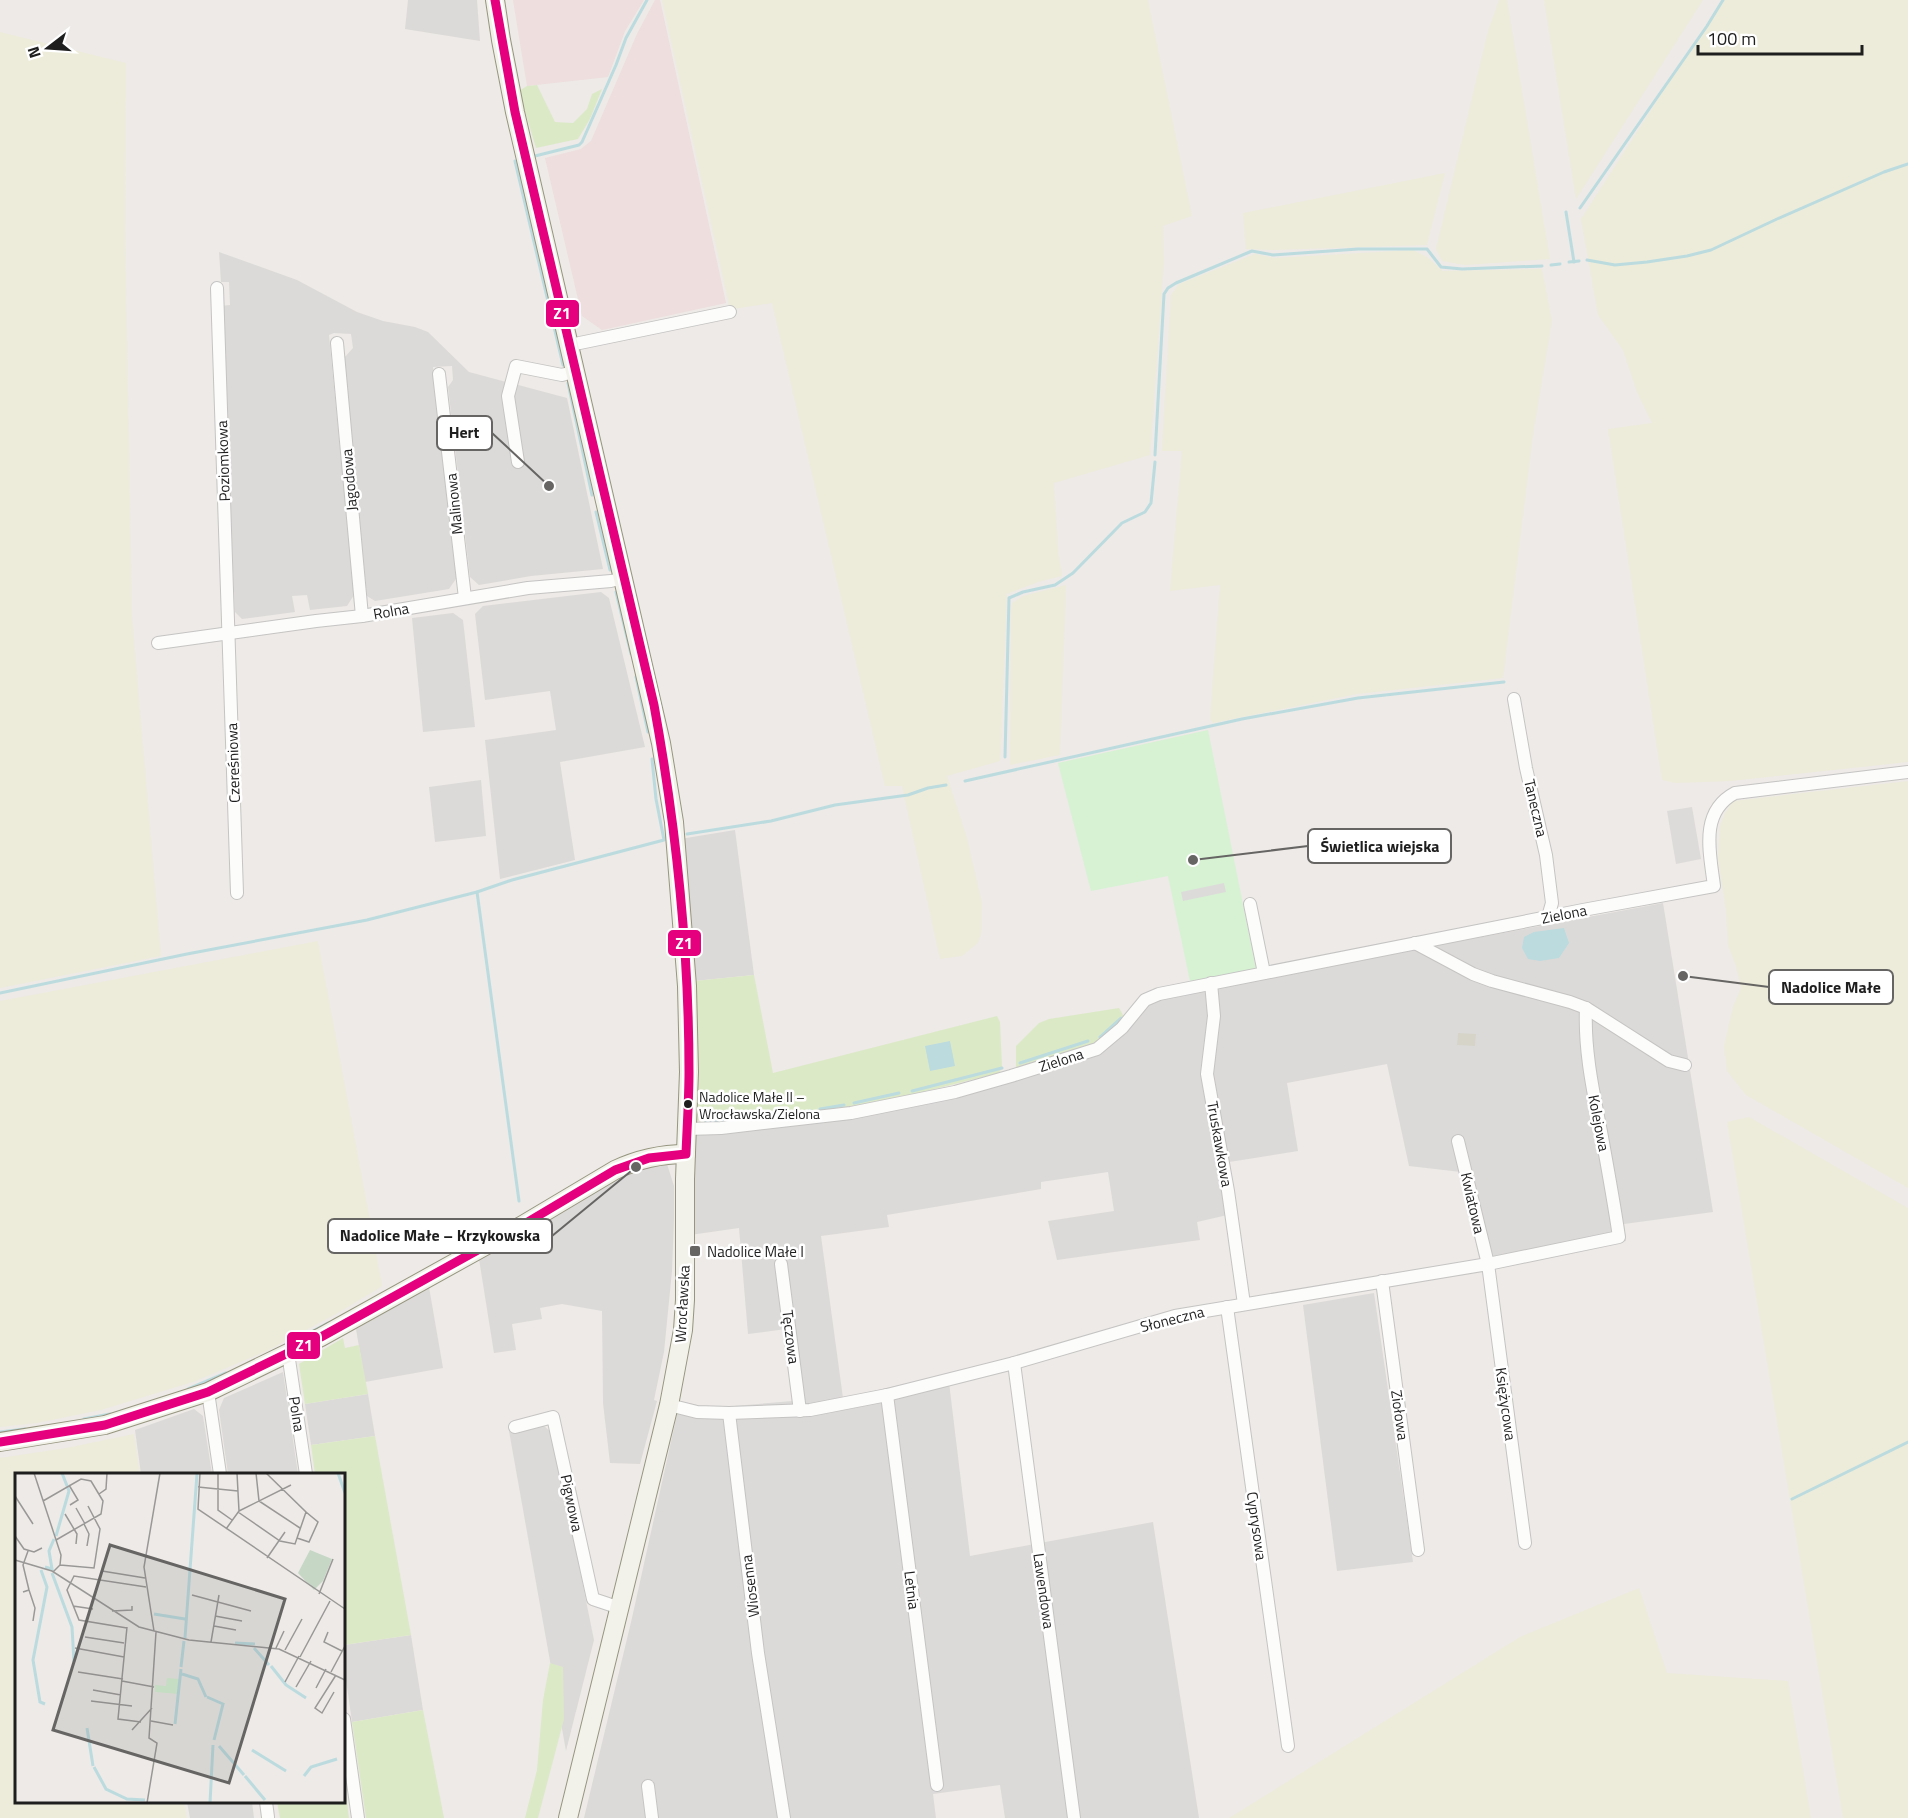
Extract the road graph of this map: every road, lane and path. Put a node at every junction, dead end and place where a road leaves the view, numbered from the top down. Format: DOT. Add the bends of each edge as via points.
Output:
graph roads {
  1 [pos="495,0"];
  2 [pos="217,288"];
  3 [pos="730,312"];
  4 [pos="337,343"];
  5 [pos="570,345"];
  6 [pos="576,371"];
  7 [pos="440,374"];
  8 [pos="518,462"];
  9 [pos="623,573"];
  10 [pos="465,598"];
  11 [pos="362,616"];
  12 [pos="230,633"];
  13 [pos="158,643"];
  14 [pos="1514,699"];
  15 [pos="1908,772"];
  16 [pos="237,893"];
  17 [pos="1250,904"];
  18 [pos="1548,917"];
  19 [pos="1415,943"];
  20 [pos="1264,973"];
  21 [pos="1211,983"];
  22 [pos="1586,1008"];
  23 [pos="1685,1065"];
  24 [pos="687,1129"];
  25 [pos="1458,1142"];
  26 [pos="686,1154"];
  27 [pos="1619,1237"];
  28 [pos="781,1264"];
  29 [pos="1488,1264"];
  30 [pos="1382,1281"];
  31 [pos="1244,1304"];
  32 [pos="1227,1307"];
  33 [pos="288,1353"];
  34 [pos="1014,1363"];
  35 [pos="208,1392"];
  36 [pos="887,1395"];
  37 [pos="669,1405"];
  38 [pos="800,1411"];
  39 [pos="729,1413"];
  40 [pos="515,1427"];
  41 [pos="0,1442"];
  42 [pos="220,1473"];
  43 [pos="306,1473"];
  44 [pos="1525,1543"];
  45 [pos="1418,1550"];
  46 [pos="620,1608"];
  47 [pos="345,1726"];
  48 [pos="1288,1746"];
  49 [pos="937,1785"];
  50 [pos="648,1786"];
  51 [pos="358,1818"];
  52 [pos="568,1818"];
  53 [pos="652,1818"];
  54 [pos="784,1818"];
  55 [pos="1074,1818"];
  1 -- 5 [label="street, Wrocławska" via="515,112"];
  2 -- 12 [label="street, Poziomkowa"];
  3 -- 5 [label="street"];
  4 -- 11 [label="street, Jagodowa"];
  5 -- 6 [label="street, Wrocławska"];
  6 -- 8 [label="street" via="562,375 516,366 508,396"];
  6 -- 9 [label="street, Wrocławska"];
  7 -- 10 [label="street, Malinowa"];
  9 -- 10 [label="street, Rolna" via="611,581"];
  9 -- 24 [label="street, Wrocławska" via="654,705 674,822 687,986"];
  10 -- 11 [label="street, Rolna"];
  11 -- 12 [label="street, Rolna"];
  12 -- 13 [label="street, Rolna"];
  12 -- 16 [label="street, Czereśniowa"];
  14 -- 18 [label="street, Taneczna" via="1546,855 1552,903"];
  15 -- 18 [label="street, Zielona" via="1735,793 1718,805 1710,826 1714,886"];
  17 -- 20 [label="street"];
  18 -- 19 [label="street, Zielona"];
  19 -- 20 [label="street, Zielona"];
  19 -- 22 [label="street" via="1473,974"];
  20 -- 21 [label="street, Zielona"];
  21 -- 24 [label="street, Zielona" via="1145,1000 1122,1028 1097,1049 989,1083 850,1113"];
  21 -- 31 [label="street, Truskawkowa" via="1214,1016 1208,1074"];
  22 -- 23 [label="street" via="1669,1061"];
  22 -- 27 [label="street, Kolejowa" via="1592,1085"];
  24 -- 26 [label="street, Wrocławska"];
  25 -- 29 [label="street, Kwiatowa"];
  26 -- 33 [label="street" via="670,1154 615,1170"];
  26 -- 37 [label="street, Wrocławska" via="684,1320"];
  27 -- 29 [label="street, Słoneczna"];
  28 -- 38 [label="street, Tęczowa"];
  29 -- 30 [label="street, Słoneczna"];
  29 -- 44 [label="street, Księżycowa"];
  30 -- 31 [label="street, Słoneczna"];
  30 -- 45 [label="street, Ziołowa"];
  31 -- 32 [label="street, Słoneczna"];
  32 -- 34 [label="street, Słoneczna" via="1175,1316"];
  32 -- 48 [label="street, Cyprysowa"];
  33 -- 35 [label="street"];
  33 -- 43 [label="street, Polna"];
  34 -- 36 [label="street, Słoneczna"];
  34 -- 55 [label="street, Lawendowa"];
  35 -- 41 [label="street" via="105,1425"];
  35 -- 42 [label="street"];
  36 -- 38 [label="street, Słoneczna"];
  36 -- 49 [label="street, Letnia"];
  37 -- 39 [label="street" via="697,1412"];
  37 -- 46 [label="street, Wrocławska"];
  38 -- 39 [label="street, Słoneczna"];
  39 -- 54 [label="street, Wiosenna" via="758,1653"];
  40 -- 46 [label="street, Pigwowa" via="554,1418 593,1599"];
  46 -- 52 [label="street, Wrocławska"];
  47 -- 51 [label="street"];
  50 -- 53 [label="street"];
}
